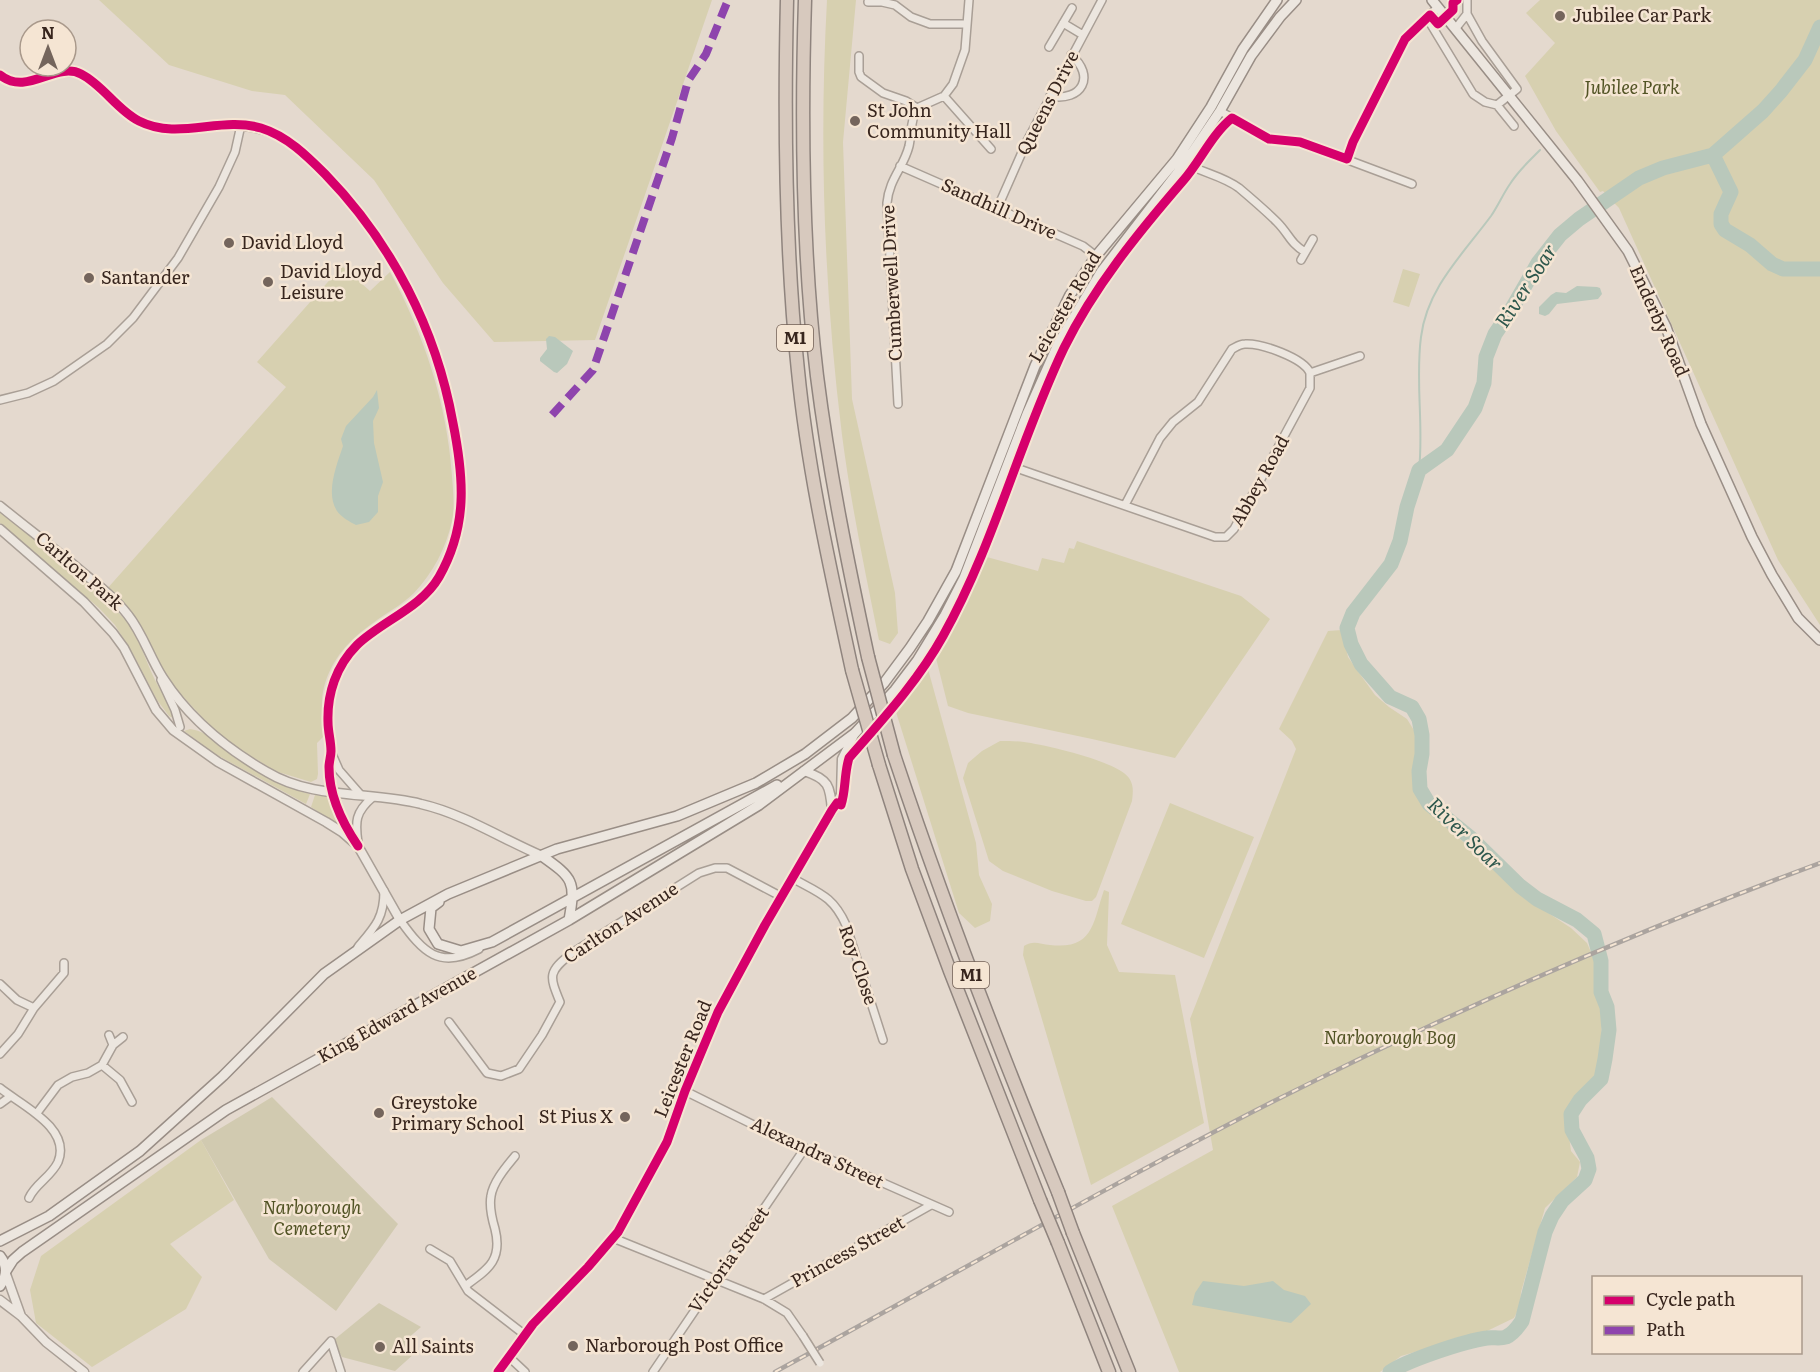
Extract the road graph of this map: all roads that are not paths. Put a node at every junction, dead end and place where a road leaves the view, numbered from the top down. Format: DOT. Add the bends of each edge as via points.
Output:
graph roads {
  1 [pos="787,0"];
  2 [pos="805,0"];
  3 [pos="969,0"];
  4 [pos="1102,0"];
  5 [pos="1277,0"];
  6 [pos="1296,0"];
  7 [pos="1467,0"];
  8 [pos="868,2"];
  9 [pos="1435,4"];
  10 [pos="1072,8"];
  11 [pos="1467,14"];
  12 [pos="911,17"];
  13 [pos="1427,18"];
  14 [pos="1063,22"];
  15 [pos="966,24"];
  16 [pos="908,25"];
  17 [pos="1456,28"];
  18 [pos="1083,35"];
  19 [pos="1049,47"];
  20 [pos="1071,55"];
  21 [pos="859,56"];
  22 [pos="0,75"];
  23 [pos="944,96"];
  24 [pos="1050,96"];
  25 [pos="1509,96"];
  26 [pos="1497,105"];
  27 [pos="917,108"];
  28 [pos="1220,111"];
  29 [pos="242,125"];
  30 [pos="1514,126"];
  31 [pos="991,149"];
  32 [pos="1347,159"];
  33 [pos="1185,163"];
  34 [pos="900,165"];
  35 [pos="1412,184"];
  36 [pos="997,209"];
  37 [pos="1313,239"];
  38 [pos="1305,252"];
  39 [pos="1096,256"];
  40 [pos="1301,260"];
  41 [pos="1360,356"];
  42 [pos="1310,373"];
  43 [pos="0,400"];
  44 [pos="898,404"];
  45 [pos="1022,470"];
  46 [pos="1125,505"];
  47 [pos="0,506"];
  48 [pos="0,529"];
  49 [pos="1820,640"];
  50 [pos="910,648"];
  51 [pos="917,661"];
  52 [pos="156,664"];
  53 [pos="180,727"];
  54 [pos="855,733"];
  55 [pos="331,751"];
  56 [pos="801,773"];
  57 [pos="333,792"];
  58 [pos="360,794"];
  59 [pos="373,797"];
  60 [pos="832,810"];
  61 [pos="358,846"];
  62 [pos="542,856"];
  63 [pos="792,878"];
  64 [pos="384,889"];
  65 [pos="448,894"];
  66 [pos="782,897"];
  67 [pos="573,898"];
  68 [pos="400,920"];
  69 [pos="569,920"];
  70 [pos="492,942"];
  71 [pos="353,953"];
  72 [pos="64,963"];
  73 [pos="0,984"];
  74 [pos="34,1008"];
  75 [pos="449,1022"];
  76 [pos="110,1035"];
  77 [pos="123,1037"];
  78 [pos="883,1040"];
  79 [pos="113,1045"];
  80 [pos="0,1054"];
  81 [pos="102,1065"];
  82 [pos="0,1088"];
  83 [pos="685,1091"];
  84 [pos="11,1096"];
  85 [pos="132,1102"];
  86 [pos="0,1104"];
  87 [pos="38,1113"];
  88 [pos="805,1148"];
  89 [pos="514,1156"];
  90 [pos="29,1198"];
  91 [pos="931,1204"];
  92 [pos="949,1212"];
  93 [pos="613,1238"];
  94 [pos="0,1241"];
  95 [pos="430,1249"];
  96 [pos="0,1256"];
  97 [pos="6,1272"];
  98 [pos="716,1280"];
  99 [pos="0,1286"];
  100 [pos="465,1286"];
  101 [pos="764,1299"];
  102 [pos="0,1300"];
  103 [pos="21,1316"];
  104 [pos="525,1335"];
  105 [pos="509,1358"];
  106 [pos="820,1363"];
  107 [pos="84,1372"];
  108 [pos="303,1372"];
  109 [pos="341,1372"];
  110 [pos="498,1372"];
  111 [pos="525,1372"];
  112 [pos="653,1372"];
  113 [pos="1109,1372"];
  114 [pos="1129,1372"];
  1 -- 113 [label="highway, M1, bridge" via="785,151 798,372 819,509 852,670 912,869"];
  2 -- 114 [label="highway, M1, bridge" via="805,184 817,374 830,466 868,657 894,755 930,863"];
  3 -- 15 [label="street"];
  4 -- 18 [label="street, Queens Drive"];
  5 -- 39 [label="main road, Leicester Road" via="1177,159"];
  6 -- 28 [label="main road, Leicester Road" via="1251,56"];
  7 -- 11 [label="street"];
  8 -- 12 [label="street" via="895,5"];
  9 -- 13 [label="street"];
  9 -- 17 [label="main road, Enderby Road"];
  10 -- 14 [label="street"];
  11 -- 17 [label="street"];
  11 -- 25 [label="street" via="1517,89"];
  12 -- 15 [label="street" via="930,24"];
  12 -- 16 [label="street"];
  13 -- 26 [label="street" via="1473,94"];
  13 -- 32 [label="street" via="1405,39"];
  14 -- 18 [label="street"];
  14 -- 19 [label="street"];
  15 -- 23 [label="street" via="965,50 953,84"];
  17 -- 25 [label="main road, Enderby Road"];
  18 -- 20 [label="street, Queens Drive"];
  20 -- 24 [label="street, Queens Drive"];
  20 -- 24 [label="street" via="1082,68 1083,85 1071,96"];
  21 -- 27 [label="street" via="861,77 883,93"];
  22 -- 29 [label="street" via="22,83 66,72 81,74 136,120 159,128"];
  23 -- 27 [label="street"];
  23 -- 31 [label="street"];
  24 -- 36 [label="street, Queens Drive"];
  25 -- 26 [label="street"];
  25 -- 49 [label="main road, Enderby Road" via="1628,251 1666,327 1701,424 1757,547 1798,618"];
  26 -- 30 [label="street"];
  27 -- 34 [label="street, Cumberwell Drive" via="910,123 910,144"];
  28 -- 32 [label="street" via="1269,139 1300,142"];
  28 -- 33 [label="main road, Leicester Road"];
  29 -- 43 [label="street" via="219,187 178,258 133,318 107,344 54,381 18,397"];
  29 -- 55 [label="street" via="262,129 291,143 312,161 386,250 436,354 454,424 462,502 454,547 438,580 424,596 358,644 341,664 328,704"];
  32 -- 35 [label="street"];
  33 -- 38 [label="street" via="1238,188 1279,224 1291,243"];
  33 -- 51 [label="main road, Leicester Road" via="1101,272 1059,342 964,578"];
  34 -- 36 [label="street, Sandhill Drive"];
  34 -- 44 [label="street, Cumberwell Drive" via="888,190 887,204"];
  36 -- 39 [label="street, Sandhill Drive" via="1083,246"];
  37 -- 38 [label="street"];
  38 -- 40 [label="street"];
  39 -- 50 [label="main road, Leicester Road" via="1062,310 1035,366 956,571"];
  41 -- 42 [label="street"];
  42 -- 46 [label="street" via="1294,358 1253,345 1232,349 1198,402 1160,438"];
  42 -- 46 [label="street, Abbey Road" via="1310,388 1226,537 1215,537"];
  45 -- 46 [label="street, Abbey Road"];
  47 -- 52 [label="street, Carlton Park" via="114,600 138,629"];
  48 -- 61 [label="street, Carlton Park" via="84,602 113,633 156,710 173,730 218,762 342,832"];
  50 -- 62 [label="main road, King Edward Avenue" via="852,717 781,770 677,816"];
  51 -- 54 [label="main road, King Edward Avenue"];
  52 -- 53 [label="street"];
  52 -- 57 [label="street, Carlton Park" via="188,710 232,749 279,779"];
  54 -- 56 [label="main road, King Edward Avenue"];
  54 -- 60 [label="street, Leicester Road" via="842,759 841,795"];
  55 -- 57 [label="street"];
  55 -- 58 [label="street" via="339,770"];
  56 -- 60 [label="street" via="820,776 831,796"];
  56 -- 67 [label="main road, King Edward Avenue"];
  56 -- 69 [label="main road, King Edward Avenue" via="759,805"];
  57 -- 58 [label="street, Carlton Park"];
  57 -- 61 [label="street"];
  58 -- 59 [label="street, Carlton Park"];
  59 -- 61 [label="street" via="358,815"];
  59 -- 62 [label="street, Carlton Park" via="451,813"];
  60 -- 63 [label="street, Leicester Road"];
  61 -- 64 [label="street, Carlton Park"];
  62 -- 65 [label="main road, King Edward Avenue"];
  62 -- 67 [label="main road" via="566,873"];
  63 -- 66 [label="street, Leicester Road"];
  63 -- 78 [label="street, Roy Close" via="826,897 839,911"];
  64 -- 68 [label="street, Carlton Park"];
  64 -- 71 [label="street" via="384,907 378,924"];
  65 -- 68 [label="main road, King Edward Avenue"];
  65 -- 70 [label="main road, King Edward Avenue" via="431,908 429,929 438,944 461,951"];
  66 -- 75 [label="street, Carlton Avenue" via="734,871 715,868 699,873 572,953 556,966 552,981 561,1002 542,1035 519,1069 501,1076 487,1073"];
  66 -- 83 [label="street, Leicester Road" via="718,1012"];
  67 -- 69 [label="main road"];
  67 -- 70 [label="main road, King Edward Avenue"];
  68 -- 70 [label="street, Carlton Park" via="420,947 435,957 464,957"];
  68 -- 71 [label="main road, King Edward Avenue"];
  69 -- 97 [label="main road, King Edward Avenue" via="226,1110 22,1252"];
  71 -- 94 [label="main road, King Edward Avenue" via="324,974 223,1076 140,1151 49,1216"];
  72 -- 74 [label="street" via="68,975"];
  73 -- 74 [label="street" via="17,1000"];
  74 -- 80 [label="street"];
  76 -- 79 [label="street"];
  77 -- 79 [label="street"];
  79 -- 81 [label="street"];
  81 -- 85 [label="street" via="120,1080"];
  81 -- 87 [label="street" via="58,1085"];
  82 -- 84 [label="street"];
  83 -- 88 [label="street, Alexandra Street"];
  83 -- 93 [label="street, Leicester Road" via="667,1142"];
  84 -- 86 [label="street"];
  84 -- 87 [label="street"];
  87 -- 90 [label="street" via="57,1135 60,1148 58,1162"];
  88 -- 91 [label="street, Alexandra Street"];
  88 -- 98 [label="street, Victoria Street"];
  89 -- 100 [label="street" via="491,1196 496,1234 491,1267"];
  91 -- 92 [label="street, Alexandra Street"];
  91 -- 101 [label="street, Princess Street"];
  93 -- 98 [label="street"];
  93 -- 104 [label="street, Leicester Road"];
  95 -- 100 [label="street" via="450,1261"];
  96 -- 97 [label="main road"];
  97 -- 99 [label="main road, King Edward Avenue"];
  97 -- 103 [label="street"];
  98 -- 101 [label="street"];
  98 -- 112 [label="street, Victoria Street"];
  100 -- 104 [label="street"];
  101 -- 106 [label="street, bridge" via="788,1313"];
  102 -- 103 [label="street"];
  103 -- 107 [label="street"];
  104 -- 105 [label="street, Leicester Road"];
  105 -- 110 [label="street, Leicester Road"];
  105 -- 111 [label="street"];
  108 -- 109 [label="street" via="331,1341"];
}
